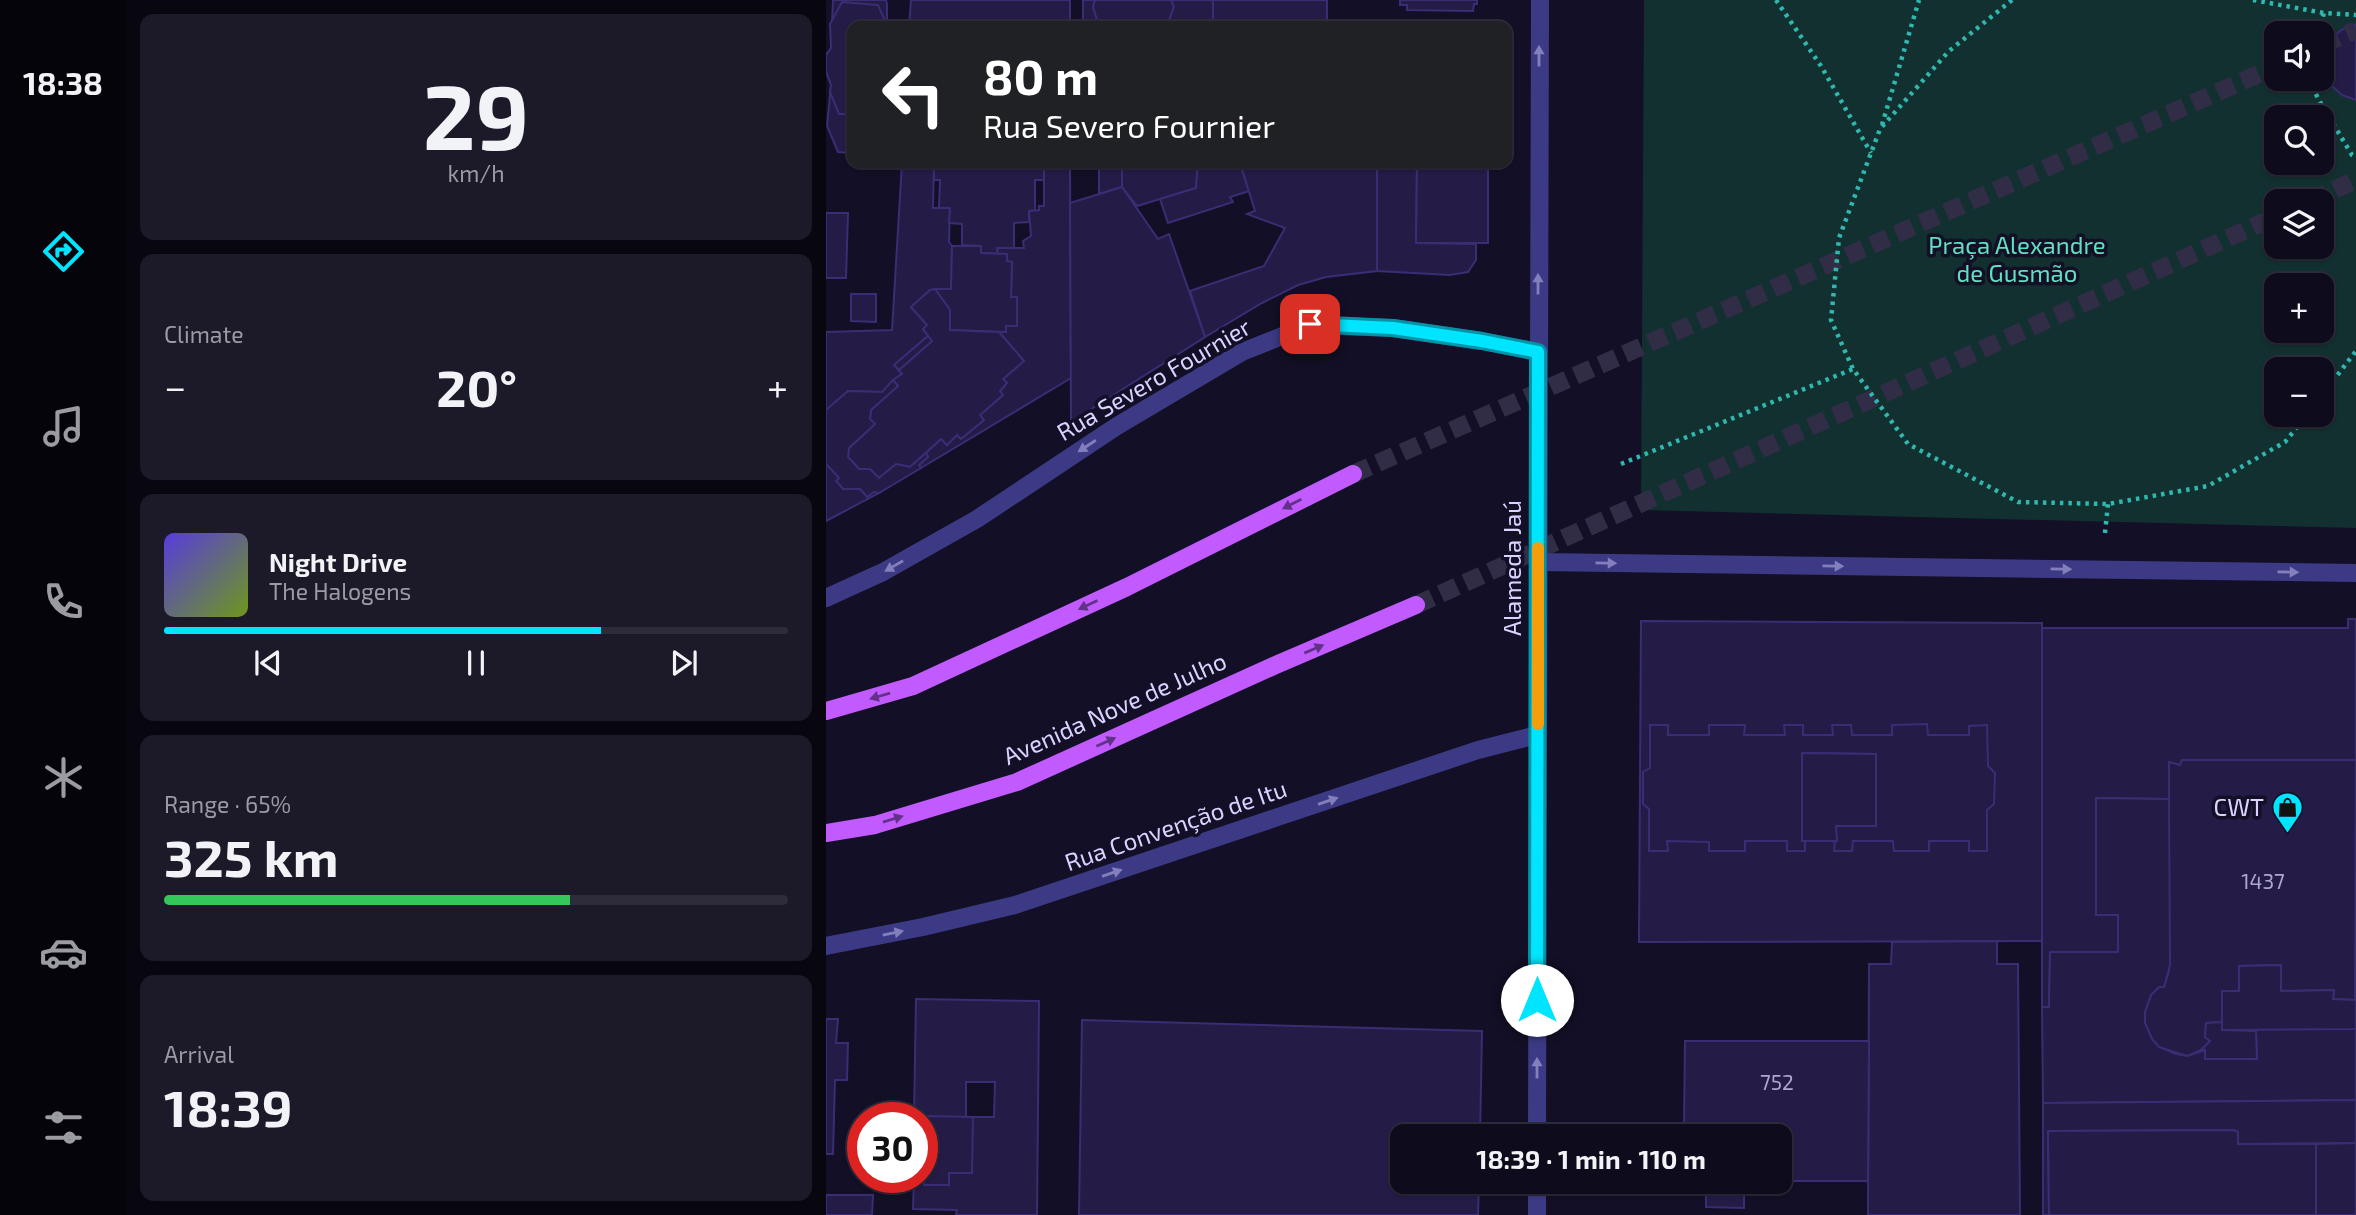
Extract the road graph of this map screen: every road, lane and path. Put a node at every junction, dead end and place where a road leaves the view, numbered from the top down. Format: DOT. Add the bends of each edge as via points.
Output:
graph roads {
  1 [pos="1540,0"];
  2 [pos="1776,0"];
  3 [pos="1919,0"];
  4 [pos="2012,0"];
  5 [pos="2253,0"];
  6 [pos="2324,13"];
  7 [pos="2356,15"];
  8 [pos="2322,21"];
  9 [pos="2314,91"];
  10 [pos="1880,129"];
  11 [pos="1871,153"];
  12 [pos="2356,158"];
  13 [pos="2356,351"];
  14 [pos="1538,352"];
  15 [pos="1853,369"];
  16 [pos="2334,379"];
  17 [pos="2298,427"];
  18 [pos="1621,464"];
  19 [pos="1353,474"];
  20 [pos="2108,504"];
  21 [pos="2104,544"];
  22 [pos="1538,562"];
  23 [pos="2356,573"];
  24 [pos="826,598"];
  25 [pos="1416,606"];
  26 [pos="826,711"];
  27 [pos="1538,735"];
  28 [pos="826,833"];
  29 [pos="826,946"];
  30 [pos="1537,1124"];
  31 [pos="1537,1194"];
  32 [pos="1537,1215"];
  14 -- 1 [label="street, Alameda Jaú, one-way"];
  2 -- 11 [label="path"];
  3 -- 10 [label="path"];
  4 -- 10 [label="path" via="1949,51"];
  5 -- 6 [label="path"];
  6 -- 7 [label="path"];
  6 -- 8 [label="path"];
  9 -- 12 [label="path"];
  10 -- 11 [label="path"];
  11 -- 15 [label="path" via="1839,238 1831,320"];
  13 -- 16 [label="path"];
  14 -- 22 [label="street, Alameda Jaú"];
  14 -- 24 [label="street, Rua Severo Fournier, one-way" via="1393,328 1310,324 1241,352 1117,426 977,519"];
  15 -- 18 [label="path"];
  15 -- 20 [label="path" via="1908,444 2018,502"];
  17 -- 20 [label="path" via="2286,442 2208,486"];
  19 -- 26 [label="main road, one-way" via="1127,587 913,686"];
  20 -- 21 [label="path"];
  22 -- 23 [label="street, one-way"];
  22 -- 27 [label="street, Alameda Jaú"];
  28 -- 25 [label="main road, Avenida Nove de Julho, one-way" via="875,825 1017,782"];
  29 -- 27 [label="street, Rua Convenção de Itu, one-way" via="1015,905 1478,750"];
  30 -- 27 [label="street, Alameda Jaú, one-way"];
  31 -- 32 [label="street"];
}
